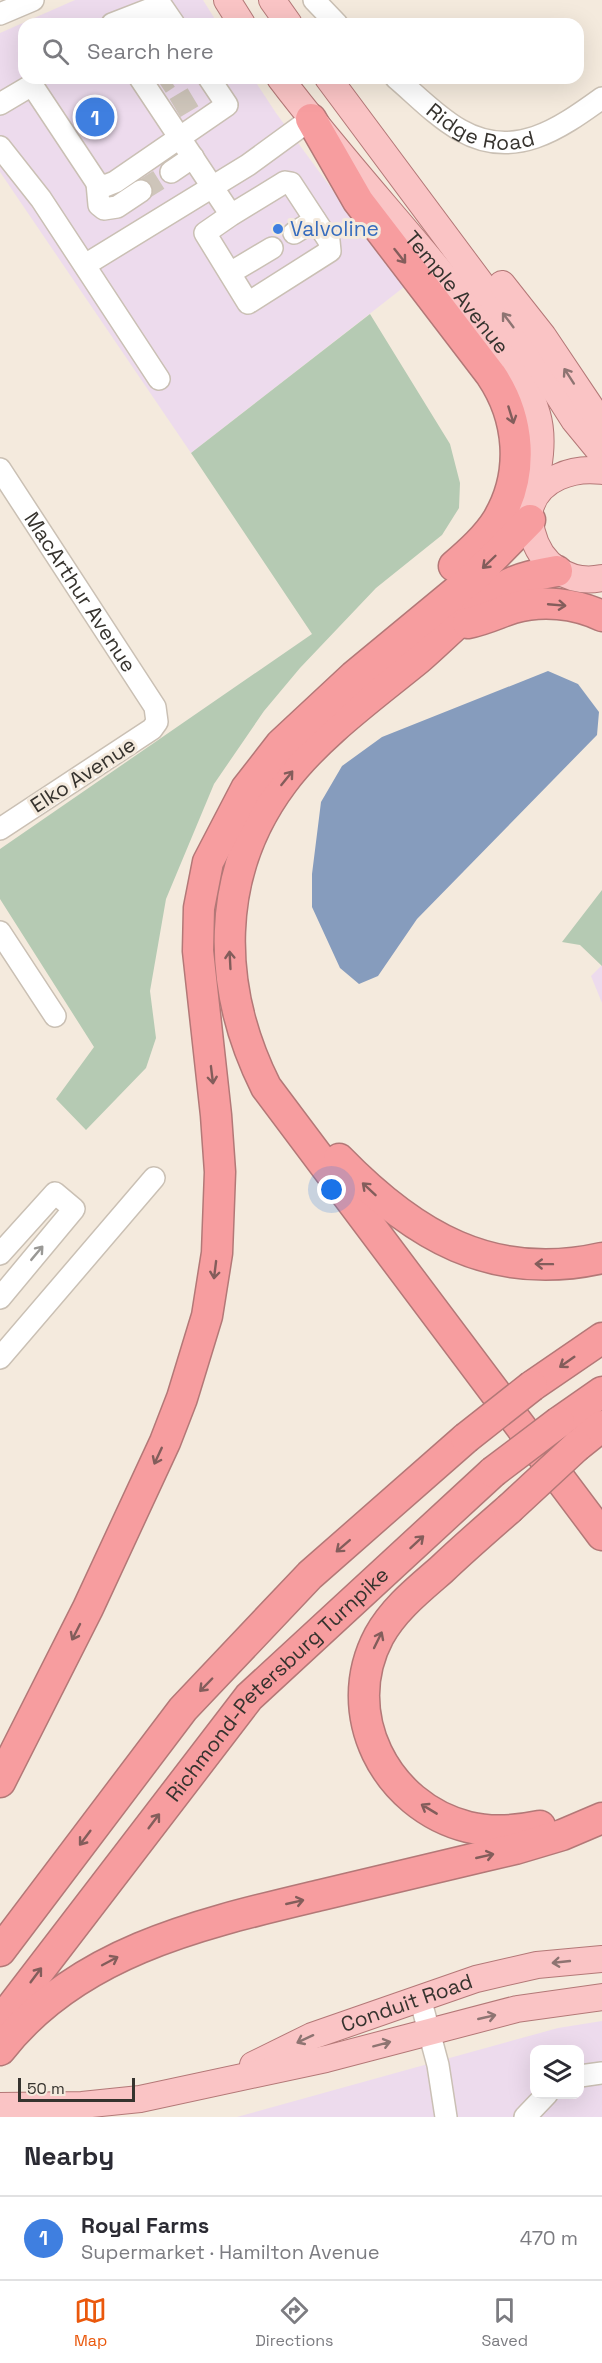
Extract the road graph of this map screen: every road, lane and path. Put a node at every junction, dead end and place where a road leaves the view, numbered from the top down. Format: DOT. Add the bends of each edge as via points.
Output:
graph roads {
  1 [pos="33,0"];
  2 [pos="227,0"];
  3 [pos="272,0"];
  4 [pos="314,0"];
  5 [pos="2,9"];
  6 [pos="127,18"];
  7 [pos="170,18"];
  8 [pos="238,18"];
  9 [pos="286,18"];
  10 [pos="331,18"];
  11 [pos="31,84"];
  12 [pos="35,84"];
  13 [pos="149,84"];
  14 [pos="285,84"];
  15 [pos="332,84"];
  16 [pos="403,84"];
  17 [pos="208,85"];
  18 [pos="602,98"];
  19 [pos="0,104"];
  20 [pos="350,109"];
  21 [pos="311,119"];
  22 [pos="180,137"];
  23 [pos="0,147"];
  24 [pos="193,157"];
  25 [pos="171,172"];
  26 [pos="97,183"];
  27 [pos="213,187"];
  28 [pos="141,191"];
  29 [pos="231,215"];
  30 [pos="315,220"];
  31 [pos="294,233"];
  32 [pos="272,248"];
  33 [pos="85,265"];
  34 [pos="230,273"];
  35 [pos="159,379"];
  36 [pos="602,424"];
  37 [pos="602,454"];
  38 [pos="0,469"];
  39 [pos="602,471"];
  40 [pos="530,514"];
  41 [pos="566,574"];
  42 [pos="602,578"];
  43 [pos="602,594"];
  44 [pos="602,616"];
  45 [pos="459,624"];
  46 [pos="397,639"];
  47 [pos="157,716"];
  48 [pos="232,814"];
  49 [pos="0,829"];
  50 [pos="0,932"];
  51 [pos="55,1016"];
  52 [pos="240,1017"];
  53 [pos="154,1178"];
  54 [pos="0,1254"];
  55 [pos="602,1258"];
  56 [pos="0,1298"];
  57 [pos="602,1338"];
  58 [pos="0,1358"];
  59 [pos="602,1392"];
  60 [pos="602,1426"];
  61 [pos="602,1535"];
  62 [pos="602,1559"];
  63 [pos="0,1782"];
  64 [pos="602,1798"];
  65 [pos="602,1818"];
  66 [pos="0,1951"];
  67 [pos="602,1959"];
  68 [pos="602,1996"];
  69 [pos="420,1998"];
  70 [pos="0,2022"];
  71 [pos="430,2031"];
  72 [pos="0,2050"];
  73 [pos="602,2073"];
  74 [pos="584,2075"];
  75 [pos="223,2080"];
  76 [pos="542,2099"];
  77 [pos="9,2107"];
  78 [pos="447,2117"];
  79 [pos="525,2117"];
  1 -- 5 [label="street"];
  2 -- 8 [label="main road"];
  3 -- 9 [label="main road"];
  4 -- 10 [label="street"];
  6 -- 7 [label="street" via="161,4"];
  11 -- 19 [label="street"];
  12 -- 26 [label="street"];
  13 -- 22 [label="street" via="170,111"];
  14 -- 21 [label="main road, Temple Avenue"];
  15 -- 20 [label="main road, Temple Avenue"];
  16 -- 18 [label="street, Ridge Road" via="459,129 494,142 530,140 547,134"];
  17 -- 22 [label="street" via="227,105"];
  36 -- 20 [label="main road, one-way" via="516,301"];
  37 -- 20 [label="main road, Temple Avenue, one-way" via="574,420 523,340"];
  21 -- 27 [label="street"];
  21 -- 40 [label="main road, Temple Avenue" via="460,295 527,390 541,440"];
  21 -- 46 [label="highway, one-way" via="358,201 498,385 515,430 513,482 498,519 473,549 414,604"];
  22 -- 24 [label="street"];
  22 -- 26 [label="street" via="114,182 105,186"];
  23 -- 33 [label="street" via="31,184"];
  24 -- 25 [label="street"];
  24 -- 27 [label="street"];
  26 -- 28 [label="street" via="99,205 104,209 117,207"];
  27 -- 29 [label="street"];
  27 -- 33 [label="street"];
  29 -- 30 [label="street" via="285,182 291,183"];
  29 -- 34 [label="street" via="204,233"];
  30 -- 31 [label="street"];
  30 -- 34 [label="street" via="329,241 330,250 248,303"];
  32 -- 34 [label="street"];
  33 -- 35 [label="street"];
  38 -- 47 [label="street, MacArthur Avenue" via="155,707"];
  39 -- 40 [label="main road" via="564,473 543,488"];
  40 -- 41 [label="main road" via="538,549"];
  40 -- 46 [label="highway, one-way" via="475,576"];
  41 -- 42 [label="main road"];
  41 -- 43 [label="main road"];
  41 -- 45 [label="highway" via="524,578 508,585"];
  45 -- 44 [label="highway, one-way" via="540,604 578,607"];
  52 -- 45 [label="highway, one-way" via="230,969 231,911 243,856 254,829 284,780 309,753"];
  46 -- 48 [label="highway" via="281,744"];
  47 -- 49 [label="street, Elko Avenue" via="152,729"];
  48 -- 62 [label="highway" via="210,904 208,961 214,1004 241,1075"];
  48 -- 63 [label="highway, one-way" via="208,862 199,908 200,978 220,1172 217,1252 207,1316 165,1442 88,1608"];
  50 -- 51 [label="street"];
  55 -- 52 [label="highway, one-way" via="542,1265 497,1259 447,1243 407,1220 371,1191 308,1126 269,1072"];
  52 -- 61 [label="highway" via="257,1069 278,1104"];
  53 -- 58 [label="street"];
  56 -- 54 [label="street, one-way" via="74,1209 55,1192"];
  57 -- 66 [label="highway, one-way, bridge" via="531,1386 466,1438 310,1575 183,1709"];
  70 -- 59 [label="highway, Richmond-Petersburg Turnpike, one-way, bridge" via="249,1697 493,1472"];
  64 -- 60 [label="highway, one-way, bridge" via="586,1809 543,1826 502,1831 466,1827 426,1808 400,1788 381,1763 370,1737 364,1704 371,1656 387,1623 413,1594"];
  72 -- 65 [label="highway, one-way" via="34,2012 57,1995 94,1970 143,1946 218,1920 515,1849"];
  67 -- 69 [label="main road, Conduit Road, one-way" via="504,1972"];
  71 -- 68 [label="main road, Conduit Road, one-way" via="517,2009"];
  69 -- 71 [label="street"];
  69 -- 75 [label="main road, Conduit Road, one-way" via="312,2036"];
  75 -- 71 [label="main road, Conduit Road, one-way" via="326,2059"];
  71 -- 78 [label="street"];
  73 -- 74 [label="street"];
  75 -- 77 [label="main road, Conduit Road" via="140,2099"];
  76 -- 79 [label="street"];
}
